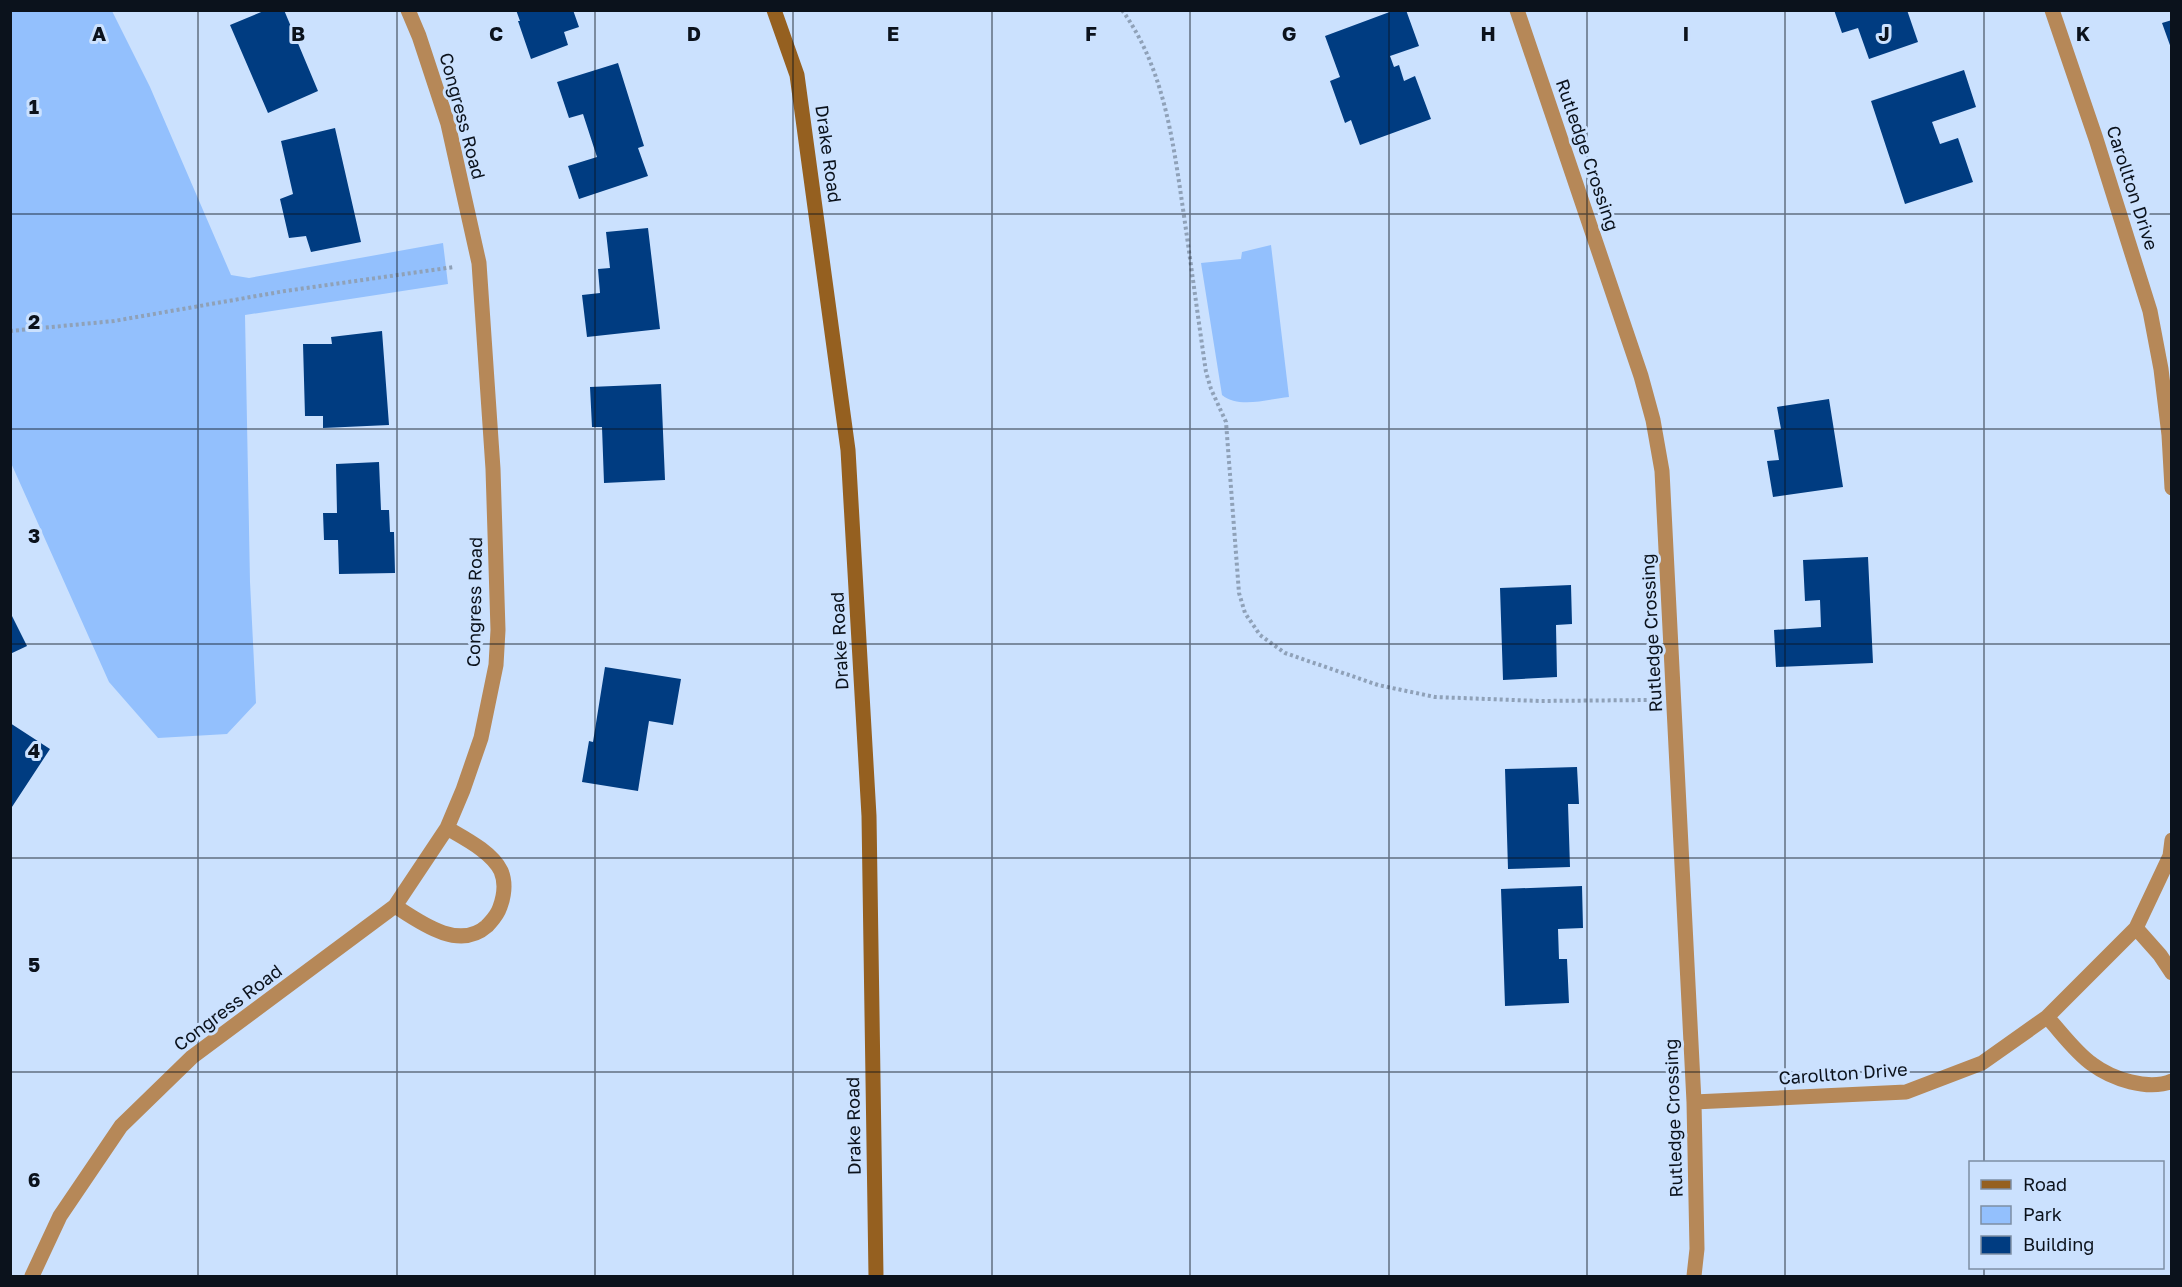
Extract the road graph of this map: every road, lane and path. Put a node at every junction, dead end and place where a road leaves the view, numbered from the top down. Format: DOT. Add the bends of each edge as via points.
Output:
graph roads {
  1 [pos="408,10"];
  2 [pos="774,10"];
  3 [pos="1122,10"];
  4 [pos="1517,10"];
  5 [pos="2052,10"];
  6 [pos="478,263"];
  7 [pos="10,331"];
  8 [pos="2172,488"];
  9 [pos="1675,698"];
  10 [pos="447,828"];
  11 [pos="2172,840"];
  12 [pos="395,906"];
  13 [pos="2136,928"];
  14 [pos="2172,973"];
  15 [pos="2047,1017"];
  16 [pos="2172,1081"];
  17 [pos="1694,1102"];
  18 [pos="32,1276"];
  19 [pos="876,1276"];
  20 [pos="1694,1276"];
  1 -- 6 [label="street, Congress Road" via="448,124"];
  2 -- 19 [label="street, Drake Road" via="797,75 848,450 869,816"];
  3 -- 9 [label="path" via="1148,56 1162,94 1174,148 1206,372 1226,422 1239,593 1245,613 1260,635 1285,652 1329,669 1378,685 1436,697 1540,701"];
  4 -- 9 [label="street, Rutledge Crossing" via="1653,420 1662,471"];
  5 -- 8 [label="street, Carollton Drive" via="2150,311 2168,424"];
  6 -- 7 [label="path" via="114,321"];
  6 -- 10 [label="street, Congress Road" via="493,469 498,630 496,665 481,738"];
  9 -- 17 [label="street, Rutledge Crossing"];
  10 -- 12 [label="street, Congress Road"];
  10 -- 12 [label="street" via="482,849 501,871 504,894 496,917 478,934 455,936 428,927"];
  11 -- 13 [label="street, Carollton Drive" via="2170,856"];
  12 -- 18 [label="street, Congress Road" via="192,1057 121,1126 60,1216"];
  13 -- 14 [label="street"];
  13 -- 15 [label="street, Carollton Drive"];
  15 -- 16 [label="street" via="2092,1064 2112,1075 2162,1085"];
  15 -- 17 [label="street, Carollton Drive" via="1982,1063 1906,1092"];
  17 -- 20 [label="street, Rutledge Crossing"];
}
